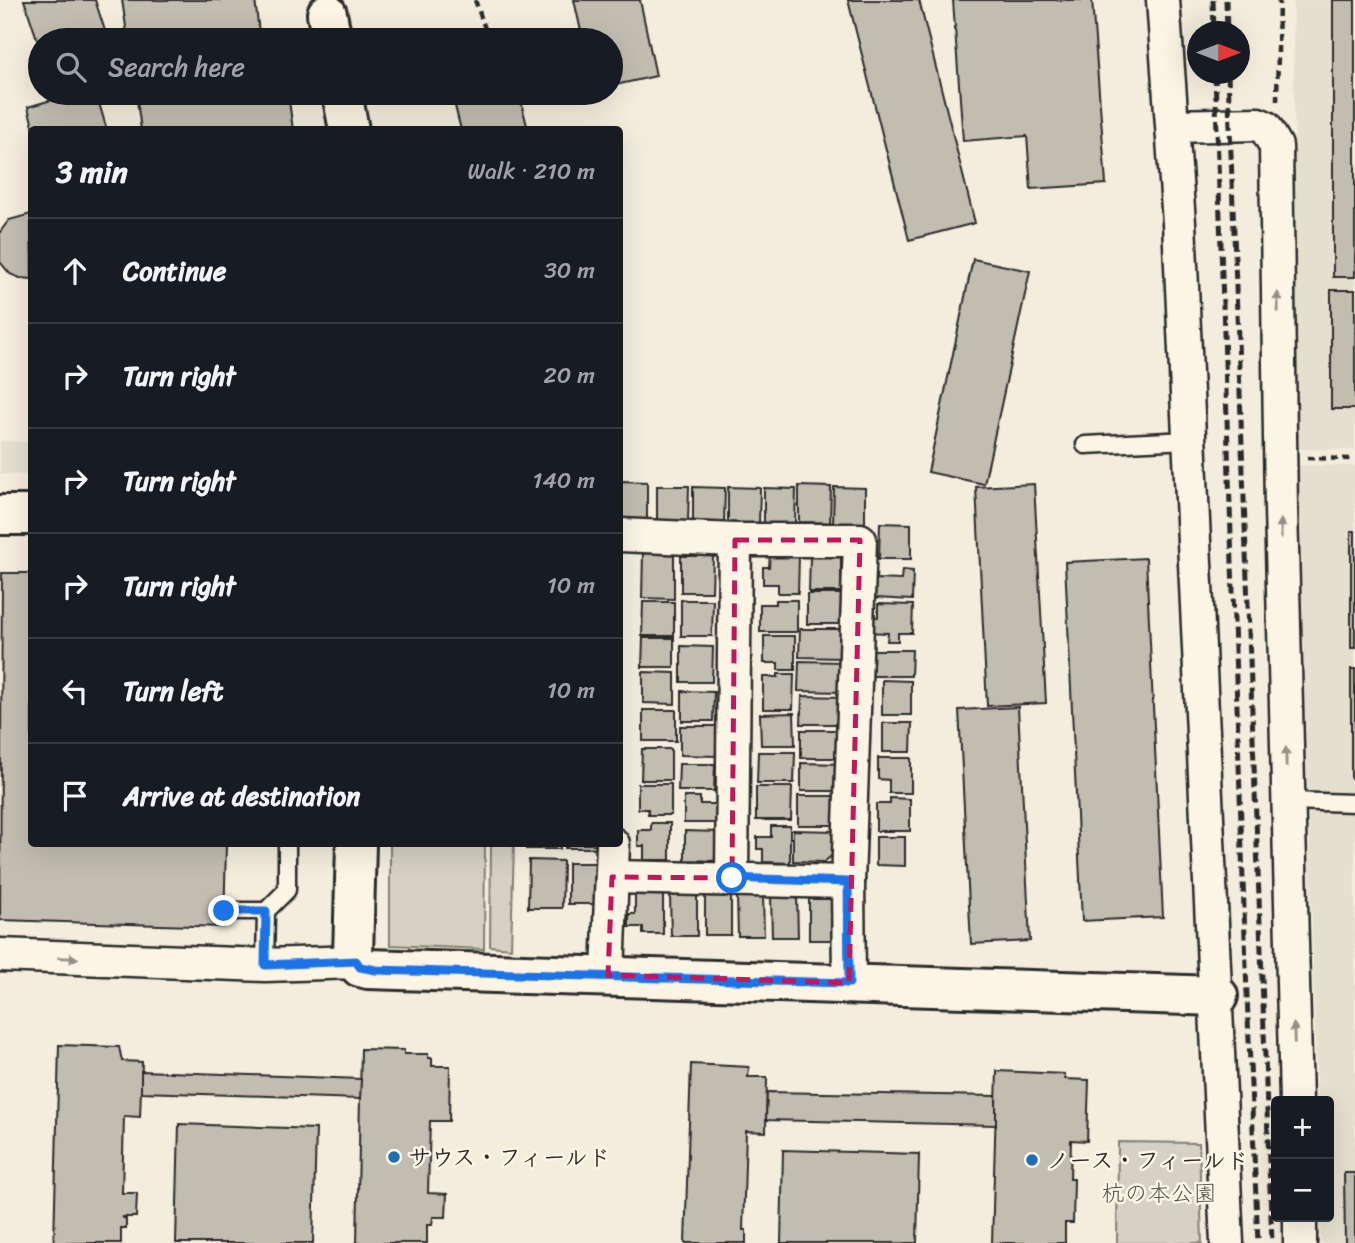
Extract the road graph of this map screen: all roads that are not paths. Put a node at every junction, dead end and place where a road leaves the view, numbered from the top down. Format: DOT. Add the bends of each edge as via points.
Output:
graph roads {
  1 [pos="1163,0"];
  2 [pos="1173,125"];
  3 [pos="1189,440"];
  4 [pos="1085,445"];
  5 [pos="0,514"];
  6 [pos="28,514"];
  7 [pos="623,535"];
  8 [pos="735,540"];
  9 [pos="1287,801"];
  10 [pos="1355,803"];
  11 [pos="287,847"];
  12 [pos="356,847"];
  13 [pos="612,847"];
  14 [pos="612,877"];
  15 [pos="732,878"];
  16 [pos="848,882"];
  17 [pos="224,911"];
  18 [pos="266,911"];
  19 [pos="0,955"];
  20 [pos="356,961"];
  21 [pos="265,965"];
  22 [pos="608,975"];
  23 [pos="849,983"];
  24 [pos="1218,996"];
  25 [pos="1296,1096"];
  26 [pos="1300,1222"];
  27 [pos="1227,1243"];
  28 [pos="1300,1243"];
  1 -- 2 [label="street"];
  2 -- 3 [label="street"];
  9 -- 2 [label="street, one-way" via="1276,146 1265,127 1258,124"];
  3 -- 4 [label="lane"];
  3 -- 24 [label="street"];
  5 -- 6 [label="street"];
  7 -- 8 [label="street"];
  8 -- 15 [label="street"];
  8 -- 16 [label="street" via="860,540"];
  9 -- 10 [label="lane"];
  25 -- 9 [label="street, one-way"];
  11 -- 18 [label="lane" via="286,890"];
  12 -- 20 [label="street"];
  13 -- 14 [label="street"];
  14 -- 15 [label="street"];
  14 -- 22 [label="street"];
  15 -- 16 [label="street"];
  16 -- 23 [label="street"];
  17 -- 18 [label="lane"];
  18 -- 21 [label="lane"];
  19 -- 21 [label="street, one-way"];
  20 -- 21 [label="street"];
  20 -- 22 [label="street" via="360,967 376,970"];
  22 -- 23 [label="street"];
  23 -- 24 [label="street"];
  24 -- 27 [label="street"];
  26 -- 28 [label="street"];
}
